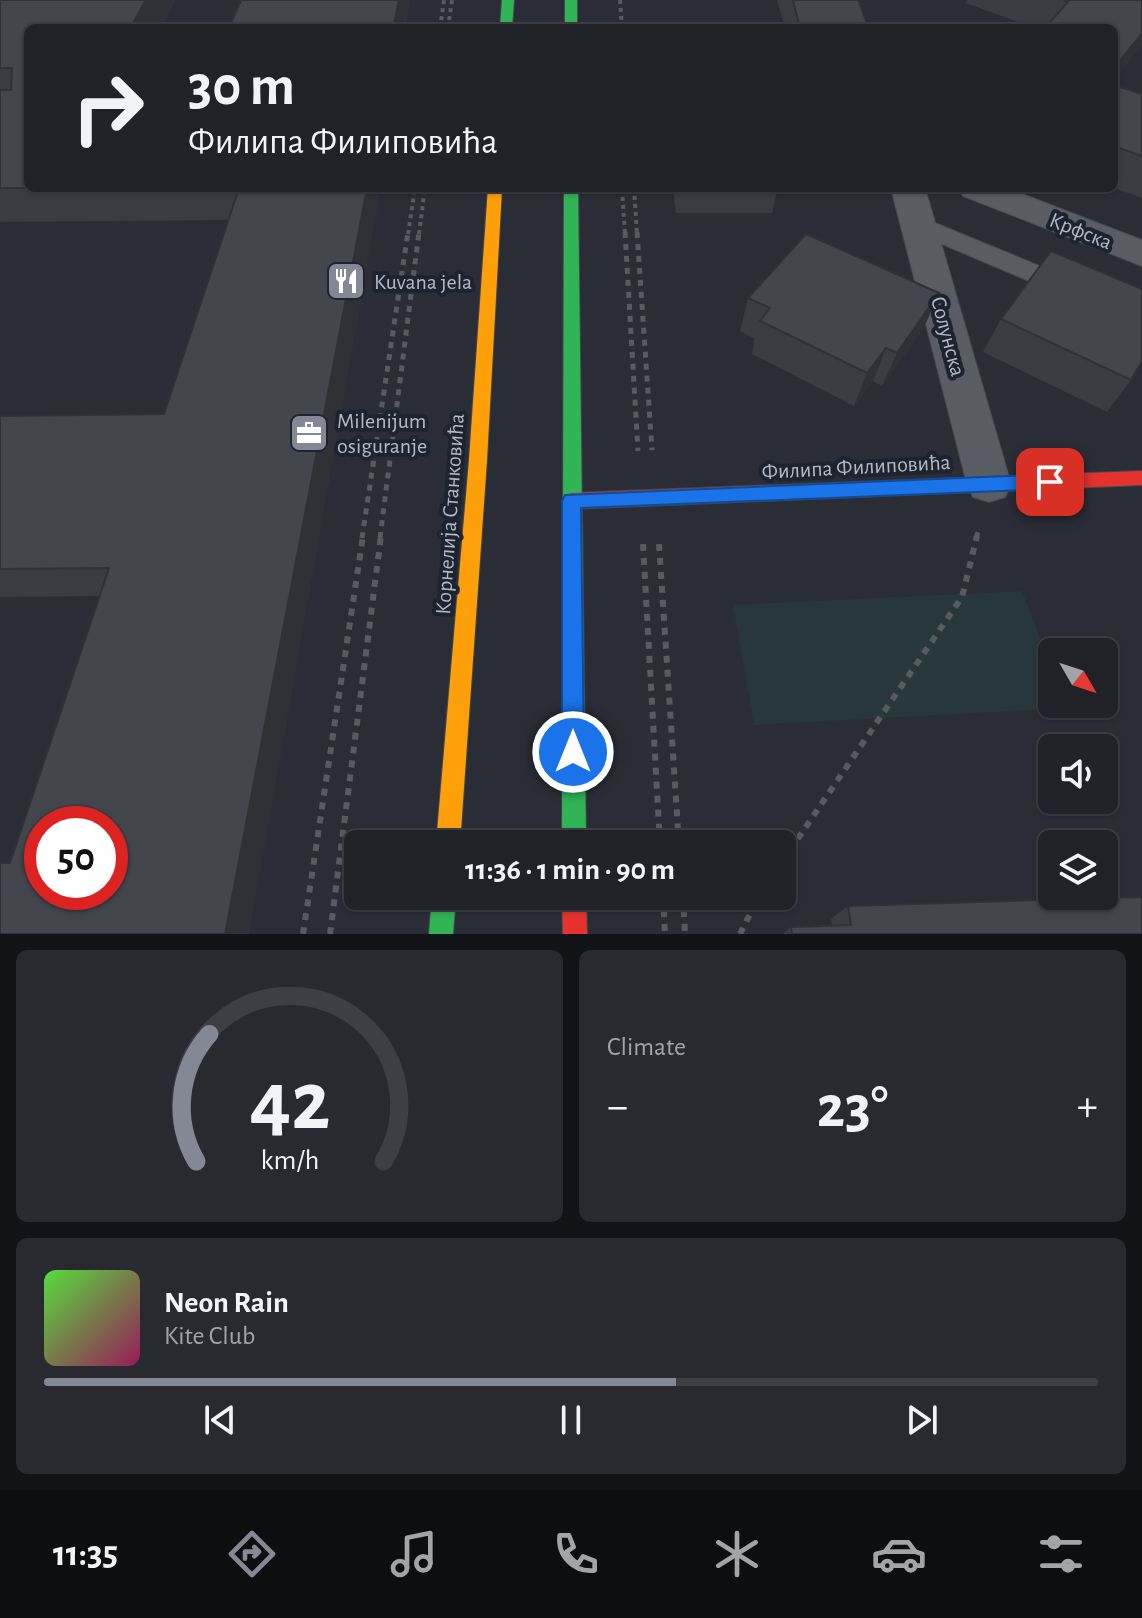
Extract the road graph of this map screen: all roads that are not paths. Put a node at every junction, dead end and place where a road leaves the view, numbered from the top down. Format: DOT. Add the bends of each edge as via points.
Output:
graph roads {
  1 [pos="508,0"];
  2 [pos="571,0"];
  3 [pos="506,24"];
  4 [pos="571,24"];
  5 [pos="495,192"];
  6 [pos="571,192"];
  7 [pos="909,192"];
  8 [pos="985,192"];
  9 [pos="918,224"];
  10 [pos="1142,254"];
  11 [pos="1142,319"];
  12 [pos="1142,478"];
  13 [pos="989,484"];
  14 [pos="571,501"];
  15 [pos="449,830"];
  16 [pos="574,830"];
  17 [pos="443,910"];
  18 [pos="574,910"];
  19 [pos="441,934"];
  20 [pos="575,934"];
  1 -- 3 [label="main road"];
  2 -- 4 [label="main road"];
  5 -- 15 [label="main road, Корнелија Станковића"];
  6 -- 14 [label="main road"];
  7 -- 9 [label="street, Солунска"];
  8 -- 10 [label="street, Крфска"];
  9 -- 11 [label="lane"];
  9 -- 13 [label="street, Солунска" via="930,310"];
  12 -- 13 [label="main road, Филипа Филиповића"];
  13 -- 14 [label="main road, Филипа Филиповића"];
  14 -- 16 [label="main road"];
  17 -- 19 [label="main road"];
  18 -- 20 [label="main road"];
}
